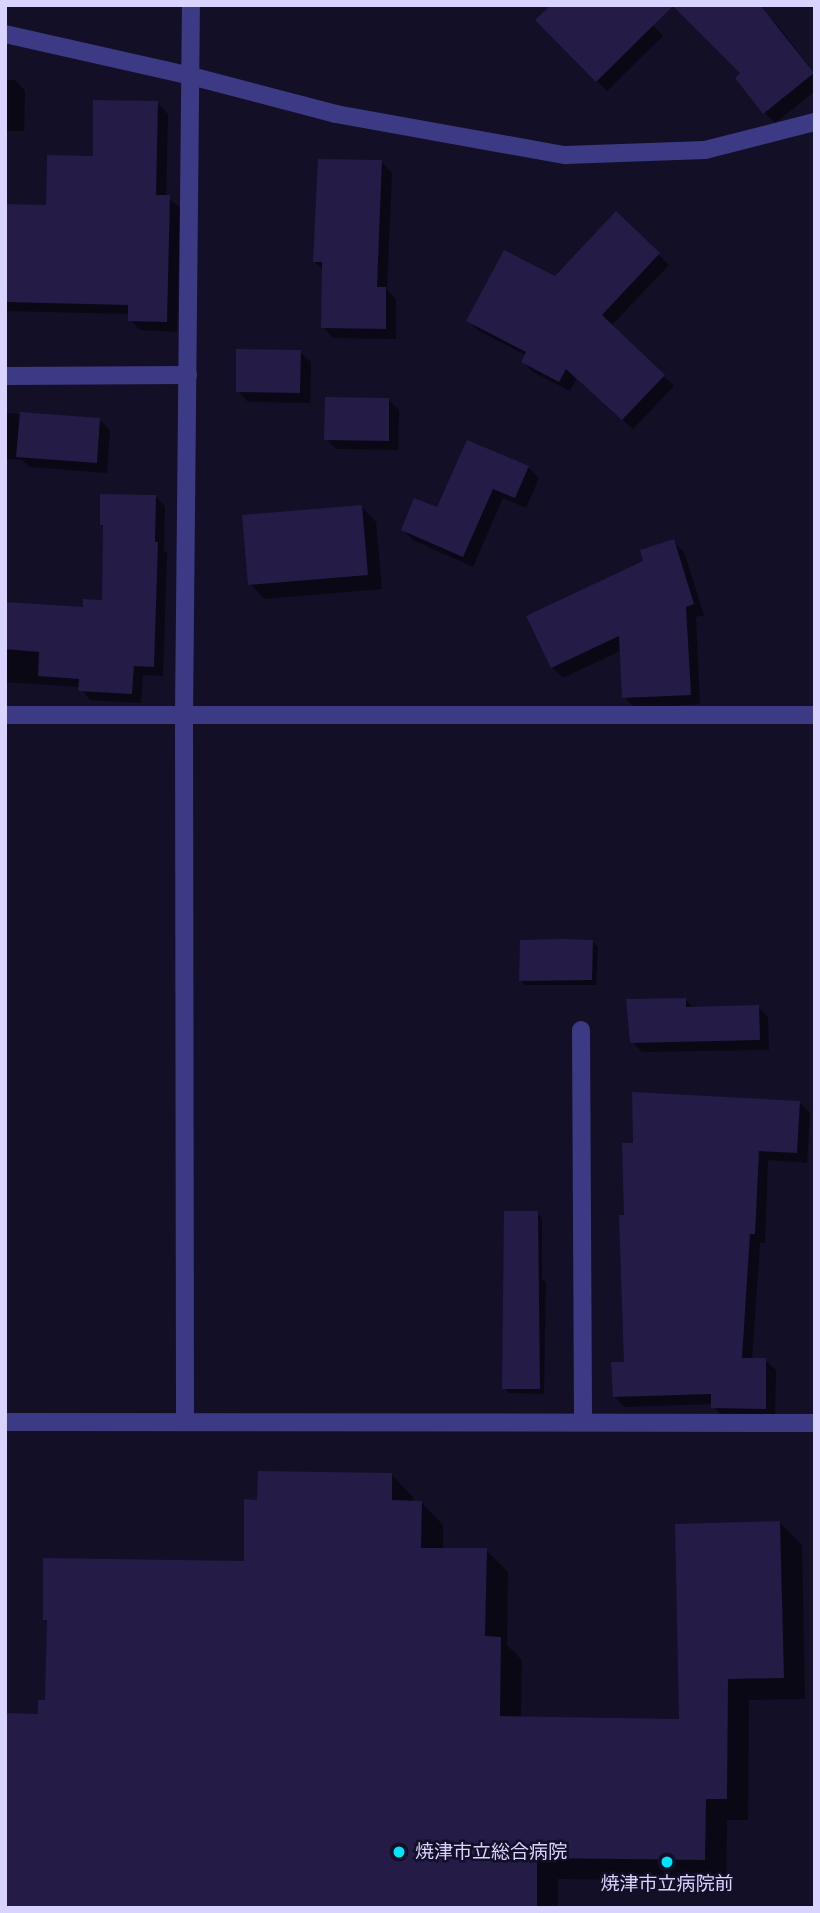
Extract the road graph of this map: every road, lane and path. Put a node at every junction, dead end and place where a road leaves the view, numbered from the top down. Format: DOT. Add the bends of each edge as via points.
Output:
graph roads {
  1 [pos="191,5"];
  2 [pos="5,34"];
  3 [pos="191,76"];
  4 [pos="815,122"];
  5 [pos="188,375"];
  6 [pos="5,376"];
  7 [pos="5,715"];
  8 [pos="184,715"];
  9 [pos="815,715"];
  10 [pos="581,1030"];
  11 [pos="185,1421"];
  12 [pos="583,1421"];
  13 [pos="5,1422"];
  14 [pos="815,1423"];
  1 -- 3 [label="street"];
  2 -- 3 [label="street"];
  3 -- 4 [label="street" via="336,114 565,155 705,150"];
  3 -- 5 [label="street"];
  5 -- 6 [label="street"];
  5 -- 8 [label="street"];
  7 -- 8 [label="street"];
  8 -- 9 [label="street"];
  8 -- 11 [label="street"];
  10 -- 12 [label="street"];
  11 -- 12 [label="street"];
  11 -- 13 [label="street"];
  12 -- 14 [label="street"];
}
